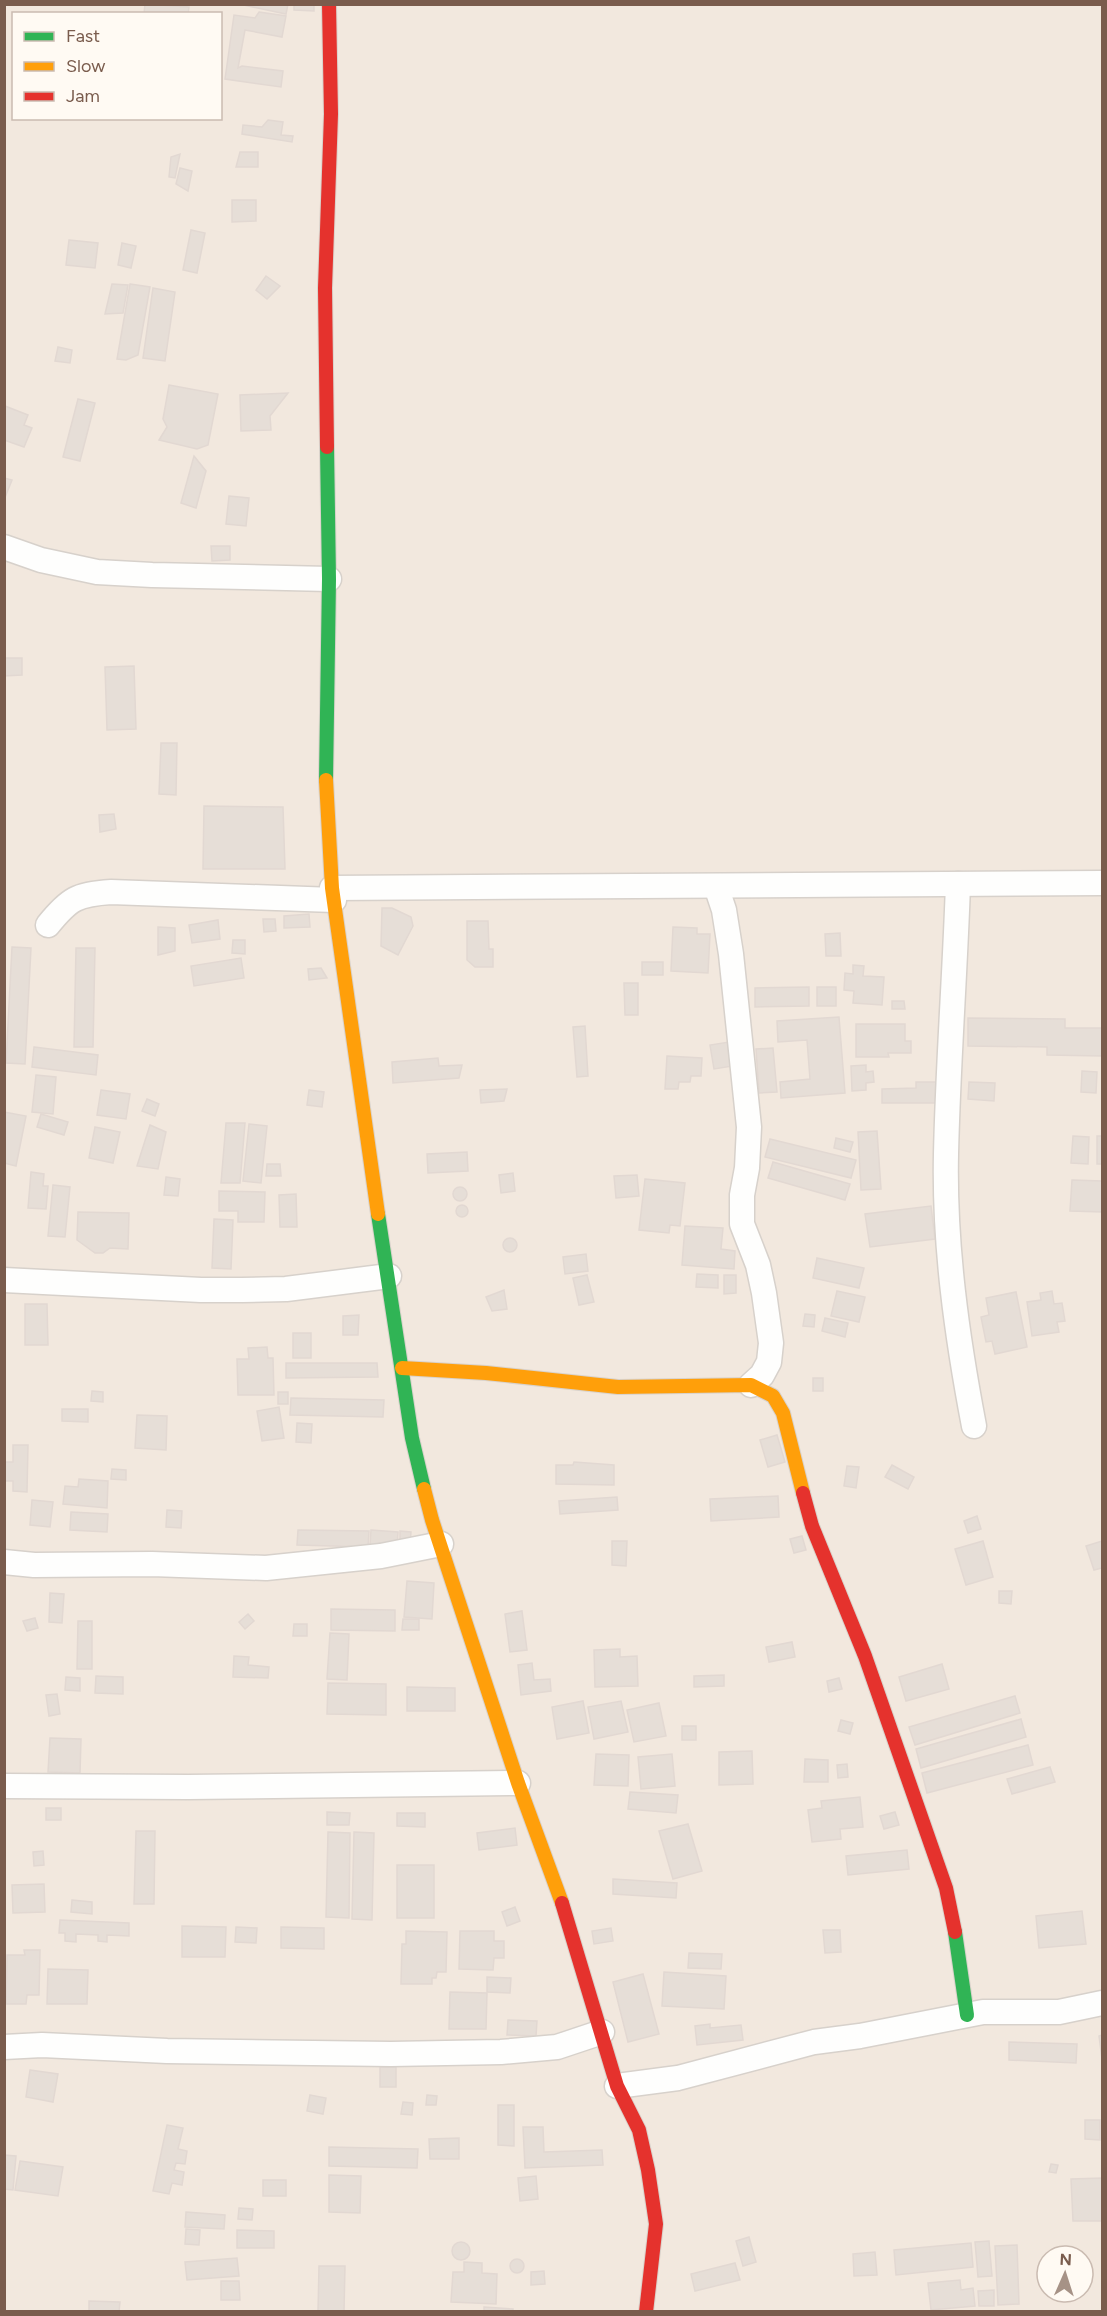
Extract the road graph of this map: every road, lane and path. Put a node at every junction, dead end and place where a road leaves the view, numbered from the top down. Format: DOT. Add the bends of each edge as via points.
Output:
graph roads {
  1 [pos="329,4"];
  2 [pos="4,547"];
  3 [pos="329,579"];
  4 [pos="1102,883"];
  5 [pos="958,884"];
  6 [pos="716,886"];
  7 [pos="333,894"];
  8 [pos="48,925"];
  9 [pos="389,1276"];
  10 [pos="4,1280"];
  11 [pos="402,1368"];
  12 [pos="751,1384"];
  13 [pos="974,1426"];
  14 [pos="441,1544"];
  15 [pos="4,1562"];
  16 [pos="518,1783"];
  17 [pos="4,1786"];
  18 [pos="1102,2003"];
  19 [pos="967,2015"];
  20 [pos="602,2032"];
  21 [pos="4,2047"];
  22 [pos="617,2086"];
  23 [pos="646,2312"];
  1 -- 3 [label="street" via="331,114 325,288"];
  2 -- 3 [label="street" via="97,572"];
  3 -- 7 [label="street" via="325,759"];
  4 -- 5 [label="street"];
  5 -- 6 [label="street"];
  5 -- 13 [label="street" via="947,1166 950,1253 964,1376"];
  6 -- 7 [label="street"];
  6 -- 12 [label="street" via="731,954 748,1127 742,1224 758,1266 771,1344 769,1362"];
  7 -- 8 [label="street" via="87,893 62,908"];
  7 -- 9 [label="street"];
  9 -- 10 [label="street" via="286,1289 242,1290"];
  9 -- 11 [label="street"];
  11 -- 12 [label="street" via="618,1387"];
  11 -- 14 [label="street" via="412,1438"];
  12 -- 19 [label="street" via="773,1396 783,1413 812,1526 865,1656 942,1877 959,1952"];
  14 -- 15 [label="street" via="381,1556 266,1568"];
  14 -- 16 [label="street"];
  16 -- 17 [label="street"];
  16 -- 20 [label="street"];
  18 -- 19 [label="street" via="1059,2012"];
  19 -- 22 [label="street" via="814,2042 678,2078"];
  20 -- 21 [label="street" via="557,2047 501,2052 179,2052 42,2045"];
  20 -- 22 [label="street"];
  22 -- 23 [label="street" via="639,2130 656,2224"];
}
